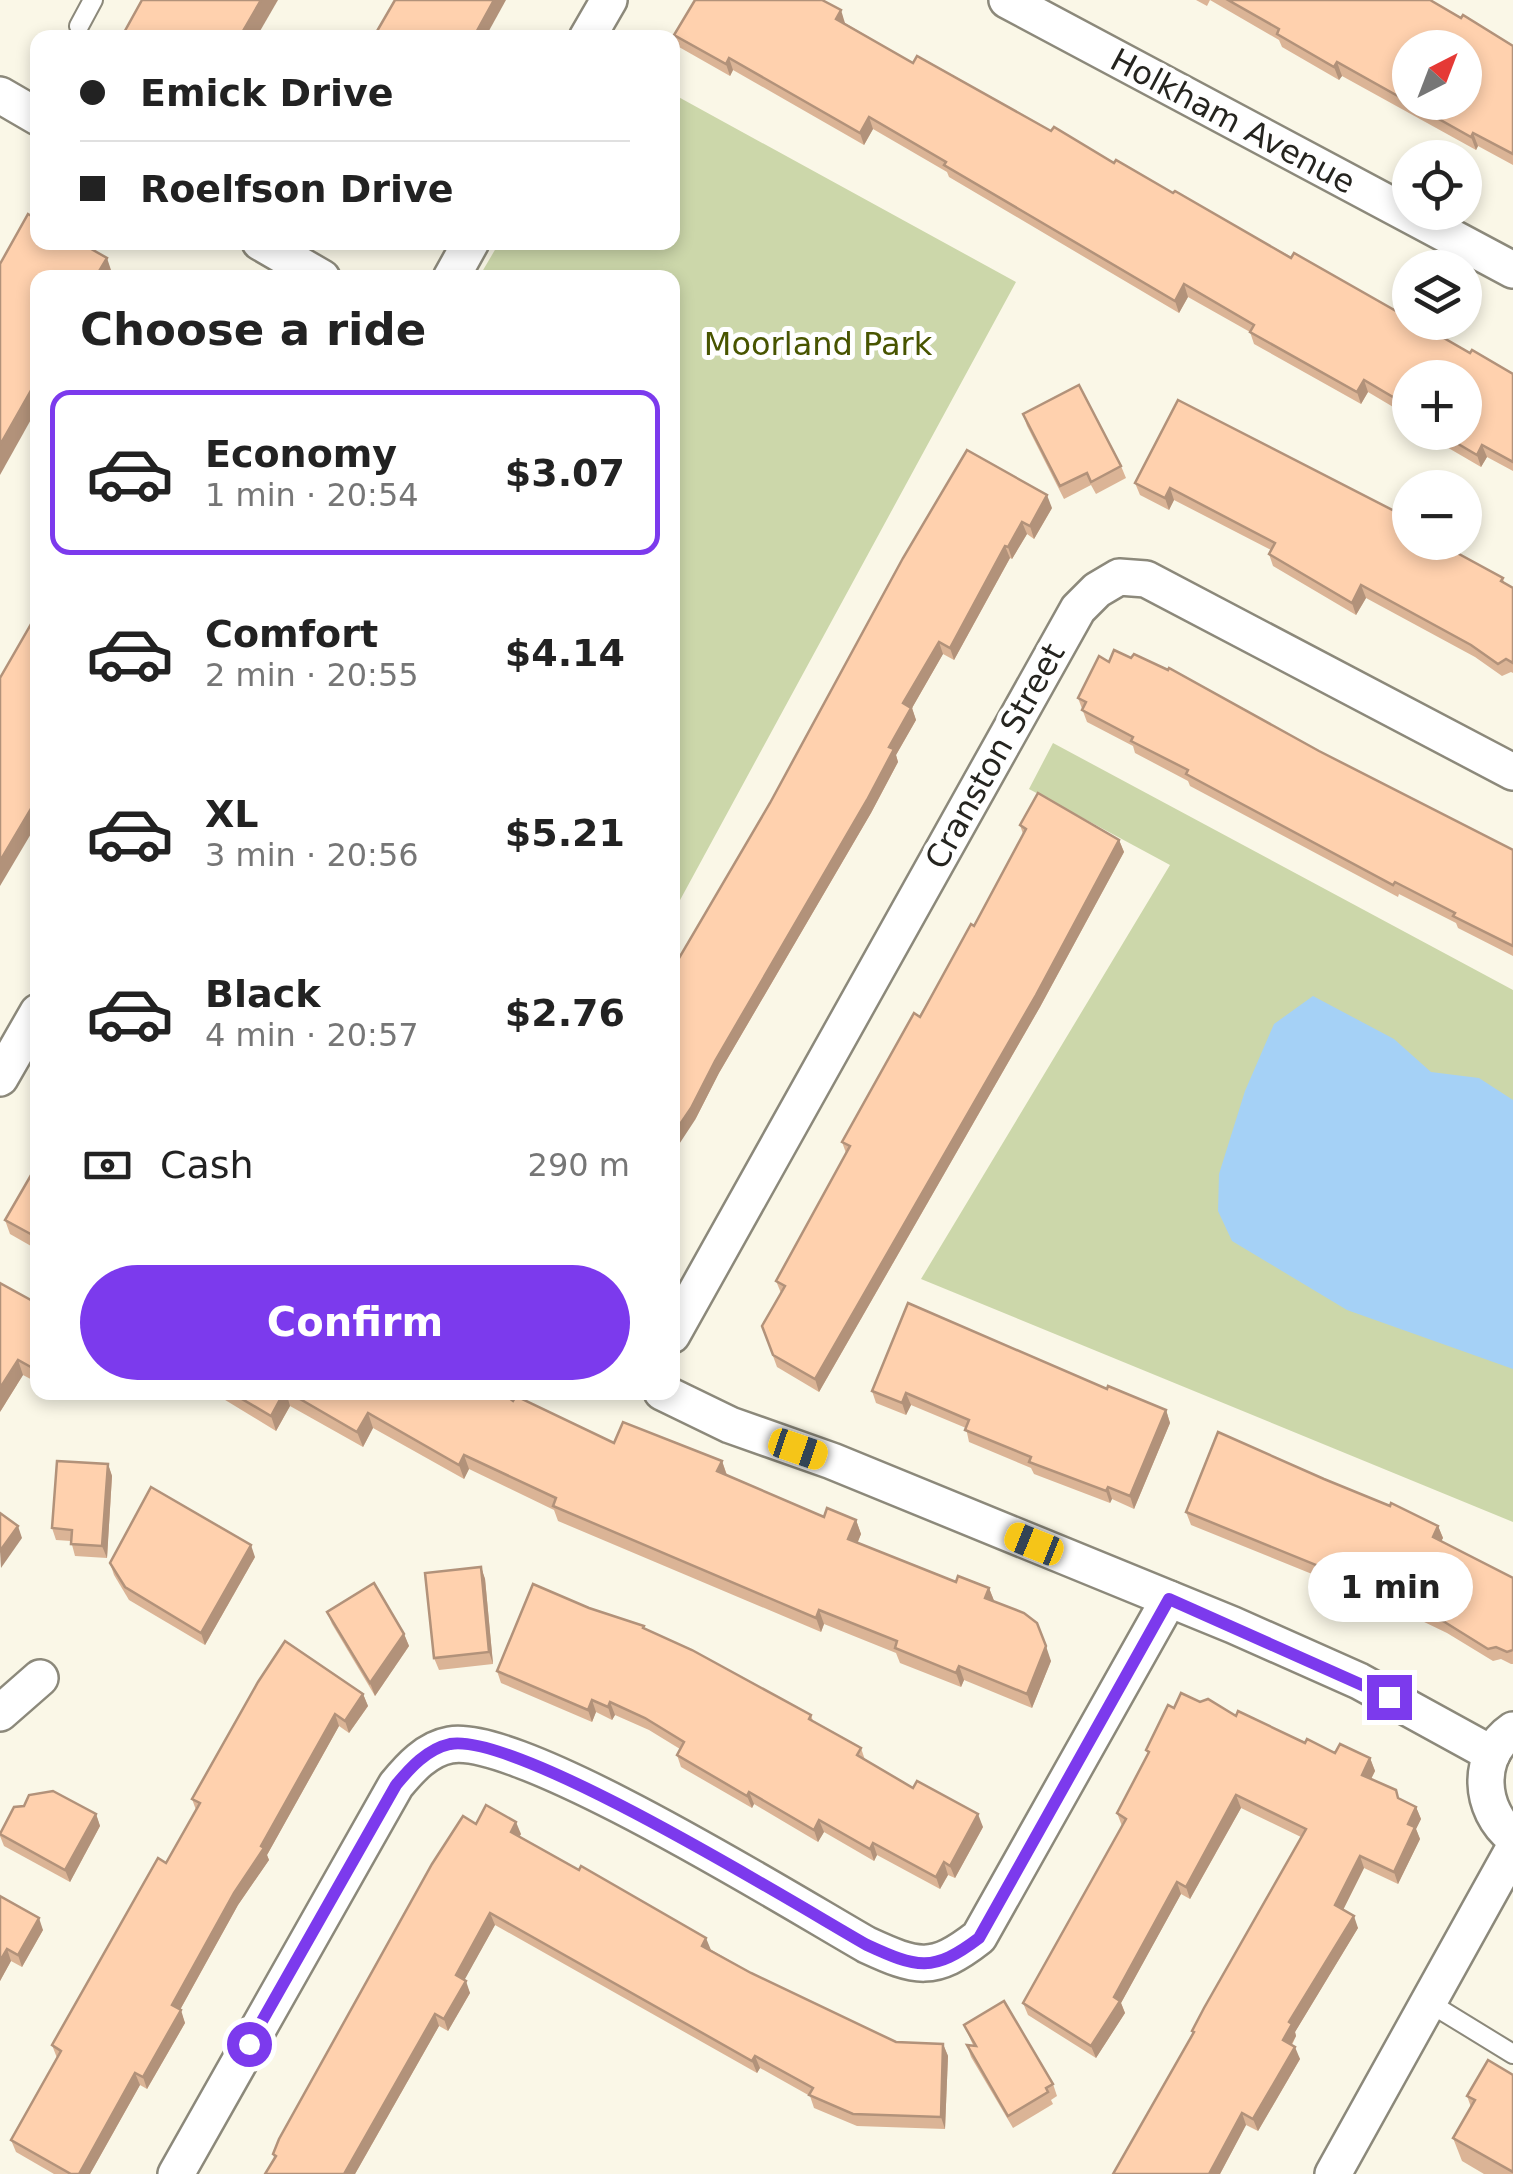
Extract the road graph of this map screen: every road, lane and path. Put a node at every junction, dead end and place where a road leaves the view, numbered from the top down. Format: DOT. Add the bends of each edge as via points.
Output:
graph roads {
  1 [pos="94,0"];
  2 [pos="609,0"];
  3 [pos="1006,0"];
  4 [pos="79,26"];
  5 [pos="592,30"];
  6 [pos="0,96"];
  7 [pos="30,113"];
  8 [pos="274,250"];
  9 [pos="308,270"];
  10 [pos="1513,270"];
  11 [pos="1513,772"];
  12 [pos="30,1034"];
  13 [pos="0,1078"];
  14 [pos="680,1321"];
  15 [pos="678,1400"];
  16 [pos="1169,1599"];
  17 [pos="40,1678"];
  18 [pos="0,1713"];
  19 [pos="1502,1742"];
  20 [pos="1513,1837"];
  21 [pos="1513,1850"];
  22 [pos="1428,2002"];
  23 [pos="1513,2054"];
  24 [pos="176,2174"];
  25 [pos="1333,2174"];
  1 -- 4 [label="lane"];
  2 -- 5 [label="street"];
  3 -- 10 [label="street, Holkham Avenue"];
  6 -- 7 [label="street"];
  8 -- 9 [label="street"];
  11 -- 14 [label="street, Cranston Street" via="1146,579 1119,577 1097,590 1078,609"];
  12 -- 13 [label="street"];
  15 -- 16 [label="street"];
  16 -- 19 [label="street"];
  16 -- 24 [label="street" via="979,1938 932,1963 906,1963 867,1945 626,1809 529,1764 466,1744 449,1744 422,1758 396,1785"];
  17 -- 18 [label="street"];
  19 -- 20 [label="street" via="1486,1772 1486,1792 1491,1812"];
  21 -- 22 [label="street"];
  22 -- 23 [label="lane"];
  22 -- 25 [label="street"];
}
